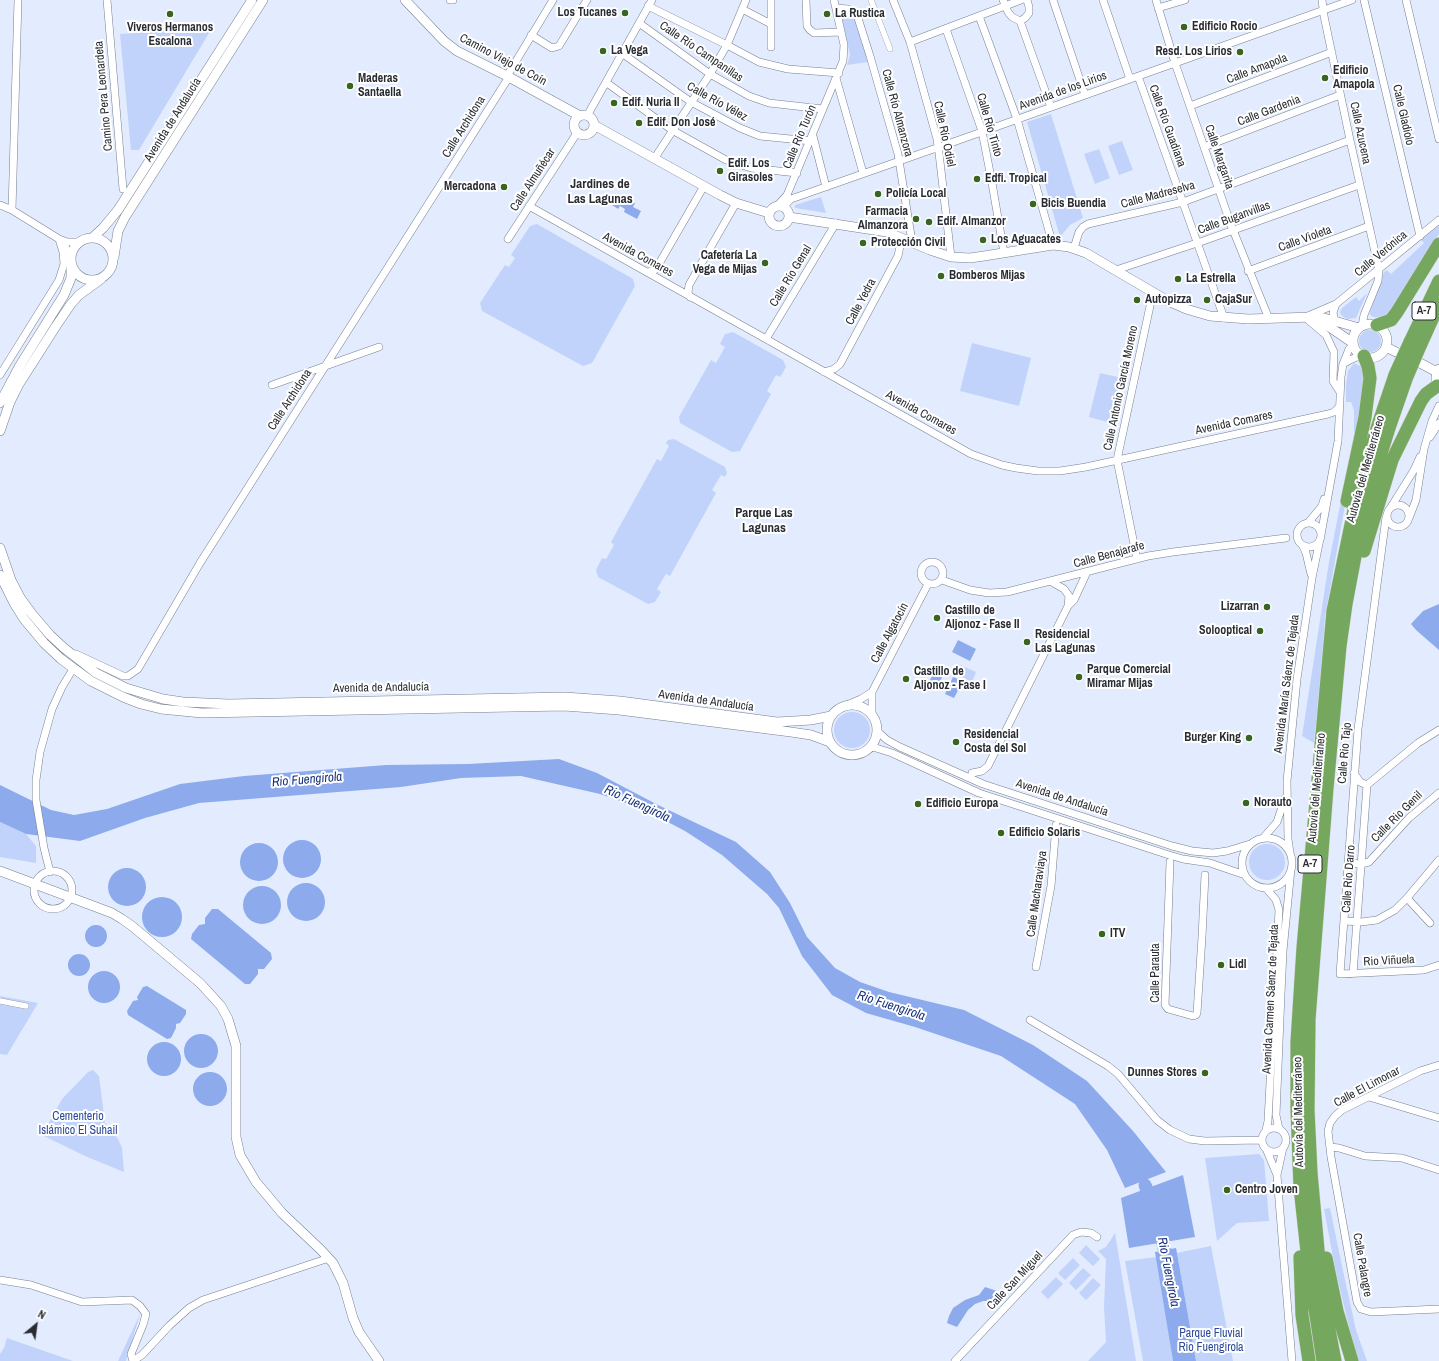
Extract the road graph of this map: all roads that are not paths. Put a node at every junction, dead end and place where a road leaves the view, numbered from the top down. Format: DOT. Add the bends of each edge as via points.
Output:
graph roads {
  1 [pos="18,0"];
  2 [pos="107,0"];
  3 [pos="252,0"];
  4 [pos="263,0"];
  5 [pos="405,0"];
  6 [pos="450,0"];
  7 [pos="453,0"];
  8 [pos="553,0"];
  9 [pos="587,0"];
  10 [pos="771,0"];
  11 [pos="806,0"];
  12 [pos="834,0"];
  13 [pos="871,0"];
  14 [pos="893,0"];
  15 [pos="1021,0"];
  16 [pos="1027,0"];
  17 [pos="1053,0"];
  18 [pos="1103,0"];
  19 [pos="1156,0"];
  20 [pos="1185,0"];
  21 [pos="1322,0"];
  22 [pos="1352,0"];
  23 [pos="1364,0"];
  24 [pos="1406,0"];
  25 [pos="744,1"];
  26 [pos="650,3"];
  27 [pos="1004,3"];
  28 [pos="836,8"];
  29 [pos="1158,8"];
  30 [pos="742,9"];
  31 [pos="1323,11"];
  32 [pos="979,16"];
  33 [pos="1020,21"];
  34 [pos="639,23"];
  35 [pos="770,24"];
  36 [pos="946,29"];
  37 [pos="841,32"];
  38 [pos="531,35"];
  39 [pos="910,42"];
  40 [pos="727,45"];
  41 [pos="771,47"];
  42 [pos="890,50"];
  43 [pos="1332,52"];
  44 [pos="623,54"];
  45 [pos="1175,63"];
  46 [pos="710,74"];
  47 [pos="508,76"];
  48 [pos="837,76"];
  49 [pos="1138,76"];
  50 [pos="1130,79"];
  51 [pos="606,83"];
  52 [pos="1085,95"];
  53 [pos="1340,95"];
  54 [pos="691,102"];
  55 [pos="1190,106"];
  56 [pos="1051,107"];
  57 [pos="824,109"];
  58 [pos="584,116"];
  59 [pos="1017,119"];
  60 [pos="594,125"];
  61 [pos="672,130"];
  62 [pos="982,131"];
  63 [pos="577,133"];
  64 [pos="812,138"];
  65 [pos="1439,139"];
  66 [pos="1350,140"];
  67 [pos="1204,147"];
  68 [pos="938,148"];
  69 [pos="654,159"];
  70 [pos="899,160"];
  71 [pos="797,173"];
  72 [pos="864,173"];
  73 [pos="1359,184"];
  74 [pos="704,186"];
  75 [pos="826,186"];
  76 [pos="1218,188"];
  77 [pos="123,189"];
  78 [pos="1183,202"];
  79 [pos="736,203"];
  80 [pos="0,205"];
  81 [pos="529,206"];
  82 [pos="780,207"];
  83 [pos="12,210"];
  84 [pos="769,213"];
  85 [pos="789,217"];
  86 [pos="1439,220"];
  87 [pos="836,223"];
  88 [pos="1369,226"];
  89 [pos="1233,231"];
  90 [pos="893,234"];
  91 [pos="1420,236"];
  92 [pos="92,238"];
  93 [pos="59,239"];
  94 [pos="508,239"];
  95 [pos="79,242"];
  96 [pos="912,242"];
  97 [pos="1197,243"];
  98 [pos="1439,244"];
  99 [pos="1053,245"];
  100 [pos="1074,248"];
  101 [pos="1004,253"];
  102 [pos="114,257"];
  103 [pos="951,257"];
  104 [pos="71,263"];
  105 [pos="1116,270"];
  106 [pos="1379,270"];
  107 [pos="1248,271"];
  108 [pos="647,272"];
  109 [pos="101,279"];
  110 [pos="1439,280"];
  111 [pos="1153,292"];
  112 [pos="691,297"];
  113 [pos="1336,304"];
  114 [pos="1439,304"];
  115 [pos="1224,318"];
  116 [pos="1305,318"];
  117 [pos="1269,319"];
  118 [pos="1335,321"];
  119 [pos="1377,325"];
  120 [pos="1360,327"];
  121 [pos="766,339"];
  122 [pos="1354,344"];
  123 [pos="1415,344"];
  124 [pos="379,347"];
  125 [pos="1386,347"];
  126 [pos="1396,352"];
  127 [pos="1363,356"];
  128 [pos="1420,363"];
  129 [pos="1343,364"];
  130 [pos="326,365"];
  131 [pos="1438,370"];
  132 [pos="824,372"];
  133 [pos="0,375"];
  134 [pos="1401,377"];
  135 [pos="272,385"];
  136 [pos="1438,387"];
  137 [pos="1340,392"];
  138 [pos="0,403"];
  139 [pos="1439,406"];
  140 [pos="1339,407"];
  141 [pos="1439,423"];
  142 [pos="0,430"];
  143 [pos="1424,447"];
  144 [pos="1117,460"];
  145 [pos="1328,489"];
  146 [pos="1391,507"];
  147 [pos="1386,517"];
  148 [pos="1409,518"];
  149 [pos="1308,523"];
  150 [pos="1396,528"];
  151 [pos="1297,532"];
  152 [pos="1383,534"];
  153 [pos="1321,537"];
  154 [pos="1286,538"];
  155 [pos="1301,544"];
  156 [pos="0,548"];
  157 [pos="1137,559"];
  158 [pos="1087,572"];
  159 [pos="0,574"];
  160 [pos="1312,578"];
  161 [pos="942,580"];
  162 [pos="1052,582"];
  163 [pos="928,584"];
  164 [pos="1346,604"];
  165 [pos="1068,606"];
  166 [pos="1333,611"];
  167 [pos="64,648"];
  168 [pos="73,669"];
  169 [pos="872,692"];
  170 [pos="847,705"];
  171 [pos="872,714"];
  172 [pos="831,716"];
  173 [pos="1439,730"];
  174 [pos="877,731"];
  175 [pos="830,742"];
  176 [pos="870,747"];
  177 [pos="972,773"];
  178 [pos="1354,773"];
  179 [pos="1367,785"];
  180 [pos="1286,792"];
  181 [pos="1439,793"];
  182 [pos="1056,825"];
  183 [pos="1264,838"];
  184 [pos="1250,844"];
  185 [pos="1290,853"];
  186 [pos="1439,860"];
  187 [pos="1170,862"];
  188 [pos="1349,863"];
  189 [pos="1361,864"];
  190 [pos="1291,869"];
  191 [pos="0,871"];
  192 [pos="50,872"];
  193 [pos="1204,875"];
  194 [pos="1245,875"];
  195 [pos="36,884"];
  196 [pos="1266,888"];
  197 [pos="70,898"];
  198 [pos="1407,898"];
  199 [pos="1345,921"];
  200 [pos="1357,922"];
  201 [pos="1430,923"];
  202 [pos="1439,965"];
  203 [pos="1036,967"];
  204 [pos="1340,974"];
  205 [pos="1353,974"];
  206 [pos="0,1001"];
  207 [pos="26,1006"];
  208 [pos="1030,1020"];
  209 [pos="1439,1065"];
  210 [pos="1369,1097"];
  211 [pos="1439,1118"];
  212 [pos="1279,1129"];
  213 [pos="1266,1130"];
  214 [pos="1262,1140"];
  215 [pos="1330,1147"];
  216 [pos="1283,1148"];
  217 [pos="1267,1151"];
  218 [pos="1439,1170"];
  219 [pos="1311,1173"];
  220 [pos="1277,1175"];
  221 [pos="1300,1187"];
  222 [pos="1097,1237"];
  223 [pos="329,1258"];
  224 [pos="0,1280"];
  225 [pos="1439,1309"];
  226 [pos="379,1361"];
  227 [pos="955,1361"];
  228 [pos="1292,1361"];
  229 [pos="1309,1361"];
  230 [pos="1323,1361"];
  231 [pos="1334,1361"];
  232 [pos="1352,1361"];
  1 -- 83 [label="street"];
  2 -- 77 [label="street, Camino Pera Leonardeta"];
  3 -- 92 [label="street, Avenida de Andalucía" via="118,210"];
  4 -- 102 [label="street, Avenida de Andalucía" via="125,217 118,231"];
  5 -- 47 [label="street, Camino Viejo de Coín" via="444,41"];
  6 -- 7 [label="street"];
  8 -- 38 [label="street, Calle Archidona"];
  9 -- 38 [label="street" via="559,46 552,48"];
  10 -- 35 [label="street"];
  11 -- 37 [label="street" via="807,26 810,30 814,33"];
  12 -- 28 [label="street, Calle Río Turón"];
  13 -- 42 [label="street"];
  14 -- 39 [label="street, Calle Río Odiel"];
  15 -- 27 [label="street"];
  16 -- 33 [label="street" via="1029,13"];
  17 -- 52 [label="street"];
  18 -- 50 [label="street"];
  19 -- 29 [label="street, Calle Margarita"];
  20 -- 29 [label="street"];
  21 -- 31 [label="street, Calle Azucena"];
  22 -- 31 [label="street, Avenida de los Lirios"];
  23 -- 91 [label="street, Calle Gladiolo"];
  24 -- 65 [label="street"];
  25 -- 30 [label="street"];
  26 -- 34 [label="street"];
  26 -- 40 [label="street"];
  27 -- 32 [label="street"];
  27 -- 33 [label="street" via="1012,17"];
  28 -- 37 [label="street, Calle Río Turón"];
  28 -- 70 [label="street, Calle Río Almanzora" via="848,9 857,15"];
  29 -- 45 [label="street, Calle Margarita"];
  30 -- 35 [label="street"];
  30 -- 40 [label="street"];
  31 -- 43 [label="street, Calle Azucena"];
  31 -- 45 [label="street, Avenida de los Lirios"];
  32 -- 36 [label="street"];
  32 -- 59 [label="street"];
  33 -- 56 [label="street"];
  34 -- 44 [label="street"];
  34 -- 46 [label="street, Calle Río Campanillas"];
  35 -- 41 [label="street"];
  36 -- 39 [label="street"];
  36 -- 62 [label="street, Calle Río Tinto"];
  37 -- 48 [label="street, Calle Río Turón" via="844,59"];
  38 -- 47 [label="street, Calle Archidona"];
  39 -- 68 [label="street, Calle Río Odiel"];
  40 -- 46 [label="street"];
  40 -- 48 [label="street" via="759,62"];
  43 -- 53 [label="street, Calle Azucena"];
  43 -- 55 [label="street, Calle Amapola"];
  44 -- 51 [label="street"];
  44 -- 54 [label="street, Calle Río Vélez"];
  45 -- 49 [label="street, Avenida de los Lirios"];
  45 -- 55 [label="street, Calle Margarita"];
  46 -- 54 [label="street"];
  46 -- 57 [label="street, Calle Río Campanillas" via="749,96 769,103"];
  47 -- 58 [label="street, Camino Viejo de Coín"];
  47 -- 130 [label="street, Calle Archidona"];
  48 -- 57 [label="street, Calle Río Turón"];
  48 -- 72 [label="street"];
  49 -- 50 [label="street, Avenida de los Lirios"];
  49 -- 78 [label="street, Calle Río Guadiana"];
  50 -- 52 [label="street, Avenida de los Lirios"];
  51 -- 58 [label="street"];
  51 -- 61 [label="street"];
  52 -- 56 [label="street, Avenida de los Lirios"];
  53 -- 66 [label="street, Calle Azucena"];
  53 -- 67 [label="street, Calle Gardenia"];
  54 -- 61 [label="street"];
  54 -- 64 [label="street, Calle Río Vélez" via="760,136"];
  55 -- 67 [label="street, Calle Margarita"];
  56 -- 59 [label="street, Avenida de los Lirios"];
  57 -- 64 [label="street, Calle Río Turón"];
  58 -- 60 [label="street"];
  58 -- 63 [label="street" via="574,123"];
  59 -- 62 [label="street, Avenida de los Lirios"];
  59 -- 99 [label="street"];
  60 -- 63 [label="street" via="589,134"];
  60 -- 69 [label="street"];
  61 -- 69 [label="street"];
  61 -- 71 [label="street" via="726,160 751,168"];
  62 -- 68 [label="street, Avenida de los Lirios"];
  62 -- 101 [label="street, Calle Río Tinto"];
  63 -- 81 [label="street, Calle Almuñécar"];
  64 -- 71 [label="street, Calle Río Turón"];
  64 -- 75 [label="street"];
  66 -- 73 [label="street, Calle Azucena"];
  66 -- 76 [label="street, Calle Madreselva"];
  67 -- 76 [label="street, Calle Margarita"];
  68 -- 70 [label="street, Avenida de los Lirios"];
  68 -- 103 [label="street, Calle Río Odiel"];
  69 -- 74 [label="street"];
  70 -- 72 [label="street, Avenida de los Lirios"];
  70 -- 96 [label="street, Calle Río Almanzora"];
  71 -- 82 [label="street, Calle Río Turón"];
  72 -- 75 [label="street, Avenida de los Lirios"];
  73 -- 88 [label="street, Calle Azucena"];
  73 -- 89 [label="street, Calle Buganvillas"];
  74 -- 79 [label="street"];
  74 -- 108 [label="street" via="656,269"];
  75 -- 82 [label="street, Avenida de los Lirios" via="792,198"];
  76 -- 78 [label="street, Calle Madreselva"];
  76 -- 89 [label="street, Calle Margarita"];
  78 -- 97 [label="street, Calle Río Guadiana"];
  78 -- 100 [label="street, Calle Madreselva" via="1088,224 1079,232"];
  79 -- 84 [label="street"];
  79 -- 112 [label="street" via="689,285 688,293"];
  80 -- 83 [label="street"];
  81 -- 94 [label="street, Calle Almuñécar"];
  81 -- 108 [label="street, Avenida Comares"];
  82 -- 84 [label="street" via="773,208"];
  82 -- 85 [label="street" via="788,211"];
  83 -- 93 [label="street"];
  84 -- 85 [label="street" via="770,221 778,226"];
  85 -- 87 [label="street"];
  86 -- 91 [label="street, Calle Verónica"];
  87 -- 90 [label="street"];
  87 -- 121 [label="street, Calle Río Genal"];
  88 -- 106 [label="street, Calle Azucena"];
  88 -- 107 [label="street, Calle Violeta"];
  89 -- 97 [label="street, Calle Buganvillas"];
  89 -- 107 [label="street, Calle Margarita"];
  90 -- 96 [label="street"];
  90 -- 132 [label="street, Calle Yedra" via="900,246 898,256 840,364"];
  91 -- 106 [label="street, Calle Verónica"];
  92 -- 95 [label="street"];
  92 -- 102 [label="street" via="109,245"];
  93 -- 95 [label="street"];
  93 -- 104 [label="street" via="68,251"];
  93 -- 133 [label="street" via="64,264 59,280"];
  95 -- 104 [label="street" via="72,251"];
  96 -- 103 [label="street"];
  97 -- 105 [label="street, Calle Buganvillas"];
  97 -- 115 [label="street, Calle Río Guadiana"];
  98 -- 119 [label="highway" via="1391,320"];
  99 -- 100 [label="street"];
  99 -- 101 [label="street"];
  100 -- 105 [label="street" via="1086,252"];
  101 -- 103 [label="street" via="970,258"];
  102 -- 109 [label="street" via="111,270"];
  104 -- 109 [label="street" via="83,279"];
  104 -- 138 [label="street" via="71,278 64,295 19,367"];
  105 -- 111 [label="street"];
  106 -- 113 [label="street, Calle Verónica"];
  106 -- 120 [label="street" via="1378,281"];
  107 -- 117 [label="street, Calle Margarita"];
  108 -- 112 [label="street, Avenida Comares"];
  109 -- 142 [label="street" via="79,295 56,326 19,384"];
  110 -- 123 [label="highway, Autovía del Mediterráneo / A-7"];
  111 -- 115 [label="street" via="1186,308"];
  111 -- 144 [label="street, Calle Antonio García Moreno"];
  112 -- 121 [label="street, Avenida Comares"];
  113 -- 116 [label="street, Calle Verónica"];
  113 -- 118 [label="street" via="1333,313"];
  114 -- 123 [label="highway, Autovía del Mediterráneo / A-7"];
  115 -- 117 [label="street"];
  116 -- 117 [label="street"];
  116 -- 118 [label="street"];
  116 -- 122 [label="street" via="1323,324"];
  116 -- 137 [label="street" via="1326,335 1334,352 1333,381"];
  118 -- 120 [label="street"];
  119 -- 120 [label="street" via="1366,324"];
  119 -- 125 [label="street" via="1385,332"];
  120 -- 122 [label="street" via="1354,336"];
  121 -- 132 [label="street, Avenida Comares"];
  122 -- 127 [label="street" via="1358,353"];
  122 -- 129 [label="street, Avenida María Sáenz de Tejada"];
  123 -- 134 [label="highway, Autovía del Mediterráneo / A-7, bridge"];
  124 -- 130 [label="street"];
  125 -- 126 [label="street"];
  125 -- 127 [label="street" via="1379,355 1369,358"];
  127 -- 129 [label="street"];
  127 -- 166 [label="highway" via="1370,378 1365,417 1334,577"];
  128 -- 131 [label="street"];
  129 -- 137 [label="street, Avenida María Sáenz de Tejada"];
  130 -- 135 [label="street"];
  130 -- 167 [label="street, Calle Archidona" via="200,562 138,669 128,676 123,676"];
  131 -- 136 [label="street"];
  132 -- 144 [label="street, Avenida Comares" via="971,454 996,463 1038,471 1060,470"];
  134 -- 164 [label="highway, Autovía del Mediterráneo / A-7" via="1390,425 1370,488"];
  134 -- 166 [label="highway, Autovía del Mediterráneo / A-7" via="1378,422 1358,491"];
  136 -- 164 [label="highway" via="1426,394 1421,401 1392,460"];
  137 -- 140 [label="street, Avenida María Sáenz de Tejada"];
  139 -- 143 [label="street"];
  140 -- 144 [label="street, Avenida Comares" via="1328,414"];
  140 -- 145 [label="street, Avenida María Sáenz de Tejada" via="1338,442"];
  141 -- 143 [label="street"];
  143 -- 146 [label="street" via="1414,470"];
  143 -- 148 [label="street" via="1416,500"];
  144 -- 157 [label="street, Calle Antonio García Moreno"];
  145 -- 149 [label="street, Avenida María Sáenz de Tejada" via="1322,506"];
  145 -- 153 [label="street, Avenida María Sáenz de Tejada"];
  146 -- 147 [label="street"];
  146 -- 148 [label="street" via="1403,506 1408,511"];
  147 -- 150 [label="street" via="1389,524"];
  147 -- 152 [label="street, Calle Rio Tajo"];
  148 -- 150 [label="street" via="1403,527"];
  149 -- 151 [label="street" via="1301,526"];
  149 -- 153 [label="street" via="1318,528"];
  150 -- 152 [label="street"];
  151 -- 154 [label="street, Calle Benajarafe"];
  151 -- 155 [label="street" via="1297,539"];
  152 -- 178 [label="street, Calle Rio Tajo"];
  153 -- 155 [label="street" via="1315,546"];
  153 -- 160 [label="street, Avenida María Sáenz de Tejada"];
  154 -- 155 [label="street, Calle Benajarafe"];
  154 -- 157 [label="street, Calle Benajarafe"];
  155 -- 160 [label="street, Avenida María Sáenz de Tejada"];
  156 -- 167 [label="street, Avenida de Andalucía" via="21,599"];
  157 -- 158 [label="street, Calle Benajarafe"];
  158 -- 162 [label="street, Calle Benajarafe"];
  158 -- 165 [label="street" via="1074,600"];
  159 -- 168 [label="street, Avenida de Andalucía" via="24,619 44,643"];
  160 -- 180 [label="street, Avenida María Sáenz de Tejada" via="1297,679"];
  161 -- 162 [label="street, Calle Benajarafe" via="970,590 989,593 1007,592"];
  161 -- 163 [label="street" via="936,584"];
  161 -- 163 [label="street" via="942,566 936,562 929,562 921,571 922,578"];
  162 -- 165 [label="street" via="1064,589 1069,596"];
  163 -- 169 [label="street, Calle Algatocín"];
  164 -- 219 [label="highway, Autovía del Mediterráneo / A-7" via="1328,780 1309,1019 1308,1110"];
  165 -- 177 [label="street" via="988,766 982,771"];
  166 -- 221 [label="highway, Autovía del Mediterráneo / A-7" via="1297,1042"];
  167 -- 172 [label="street, Avenida de Andalucía" via="96,673 126,688 183,702 229,704 565,697 620,701 777,722"];
  168 -- 175 [label="street, Avenida de Andalucía" via="123,697 180,711 229,713 564,706 619,710 784,731 811,735"];
  168 -- 192 [label="street" via="50,716 40,752 36,780 36,800"];
  169 -- 170 [label="street" via="861,700"];
  169 -- 171 [label="street"];
  170 -- 171 [label="street" via="862,707"];
  170 -- 172 [label="street"];
  171 -- 174 [label="street"];
  172 -- 175 [label="street" via="827,726"];
  173 -- 179 [label="street" via="1418,743"];
  174 -- 176 [label="street"];
  174 -- 184 [label="street, Avenida de Andalucía" via="900,747 983,784 1172,846 1214,853"];
  175 -- 176 [label="street" via="839,750 851,754 860,753"];
  176 -- 194 [label="street, Avenida de Andalucía" via="892,753 986,795 1168,856 1210,863"];
  178 -- 179 [label="street" via="1360,782"];
  178 -- 188 [label="street, Calle Rio Tajo"];
  179 -- 189 [label="street, Calle Rio Darro"];
  180 -- 183 [label="street, Avenida María Sáenz de Tejada" via="1277,822"];
  180 -- 185 [label="street, Avenida María Sáenz de Tejada"];
  181 -- 189 [label="street, Calle Rio Genil" via="1409,818 1369,862"];
  182 -- 203 [label="street, Calle Macharaviaya" via="1051,886"];
  183 -- 184 [label="street"];
  183 -- 185 [label="street" via="1280,841"];
  184 -- 194 [label="street" via="1242,858"];
  185 -- 190 [label="street"];
  186 -- 198 [label="street"];
  187 -- 193 [label="street, Calle Parauta" via="1165,1005 1168,1010 1193,1016 1197,1013"];
  188 -- 189 [label="street"];
  188 -- 199 [label="street, Calle Rio Tajo"];
  189 -- 200 [label="street, Calle Rio Darro"];
  190 -- 196 [label="street" via="1282,883"];
  190 -- 212 [label="street, Avenida Carmen Sáenz de Tejada" via="1281,994 1276,1115"];
  191 -- 195 [label="street"];
  192 -- 195 [label="street" via="38,879"];
  192 -- 197 [label="street" via="65,876 72,889"];
  194 -- 196 [label="street" via="1250,882"];
  195 -- 197 [label="street"];
  195 -- 197 [label="street" via="36,898 44,907 59,908"];
  196 -- 213 [label="street, Avenida Carmen Sáenz de Tejada" via="1276,900 1278,910"];
  197 -- 223 [label="street" via="112,914 132,926 200,983 220,1006 228,1019 236,1046 236,1137 240,1155 256,1182 278,1209"];
  198 -- 200 [label="street" via="1395,910 1377,920"];
  198 -- 201 [label="street"];
  199 -- 200 [label="street"];
  199 -- 204 [label="street, Calle Rio Tajo"];
  200 -- 205 [label="street, Calle Rio Darro"];
  202 -- 205 [label="street, Rio Viñuela" via="1424,970"];
  204 -- 205 [label="street, Rio Viñuela"];
  206 -- 207 [label="street"];
  208 -- 214 [label="street" via="1108,1066 1118,1074 1157,1120 1170,1130 1189,1139 1205,1141"];
  209 -- 210 [label="street, Calle El Limonar" via="1420,1071"];
  210 -- 211 [label="street"];
  210 -- 215 [label="street, Calle El Limonar" via="1335,1116 1328,1131"];
  212 -- 213 [label="street"];
  212 -- 216 [label="street" via="1286,1138"];
  213 -- 214 [label="street"];
  214 -- 217 [label="street"];
  215 -- 218 [label="street" via="1364,1156 1402,1158"];
  215 -- 225 [label="street, Calle Palangre" via="1357,1302 1361,1309 1371,1312"];
  216 -- 217 [label="street" via="1277,1152"];
  216 -- 220 [label="street"];
  217 -- 220 [label="street"];
  219 -- 231 [label="highway, Autovía del Mediterráneo / A-7" via="1318,1261"];
  219 -- 232 [label="highway" via="1337,1311"];
  220 -- 228 [label="street"];
  221 -- 229 [label="highway" via="1298,1224 1302,1307"];
  221 -- 230 [label="highway, Autovía del Mediterráneo / A-7"];
  222 -- 227 [label="street, Calle San Miguel" via="1082,1232 1073,1236"];
  223 -- 224 [label="street" via="204,1300 169,1326 133,1361 131,1354 146,1314 132,1300 82,1302 31,1285"];
  223 -- 226 [label="street" via="344,1283 359,1332"];
}
